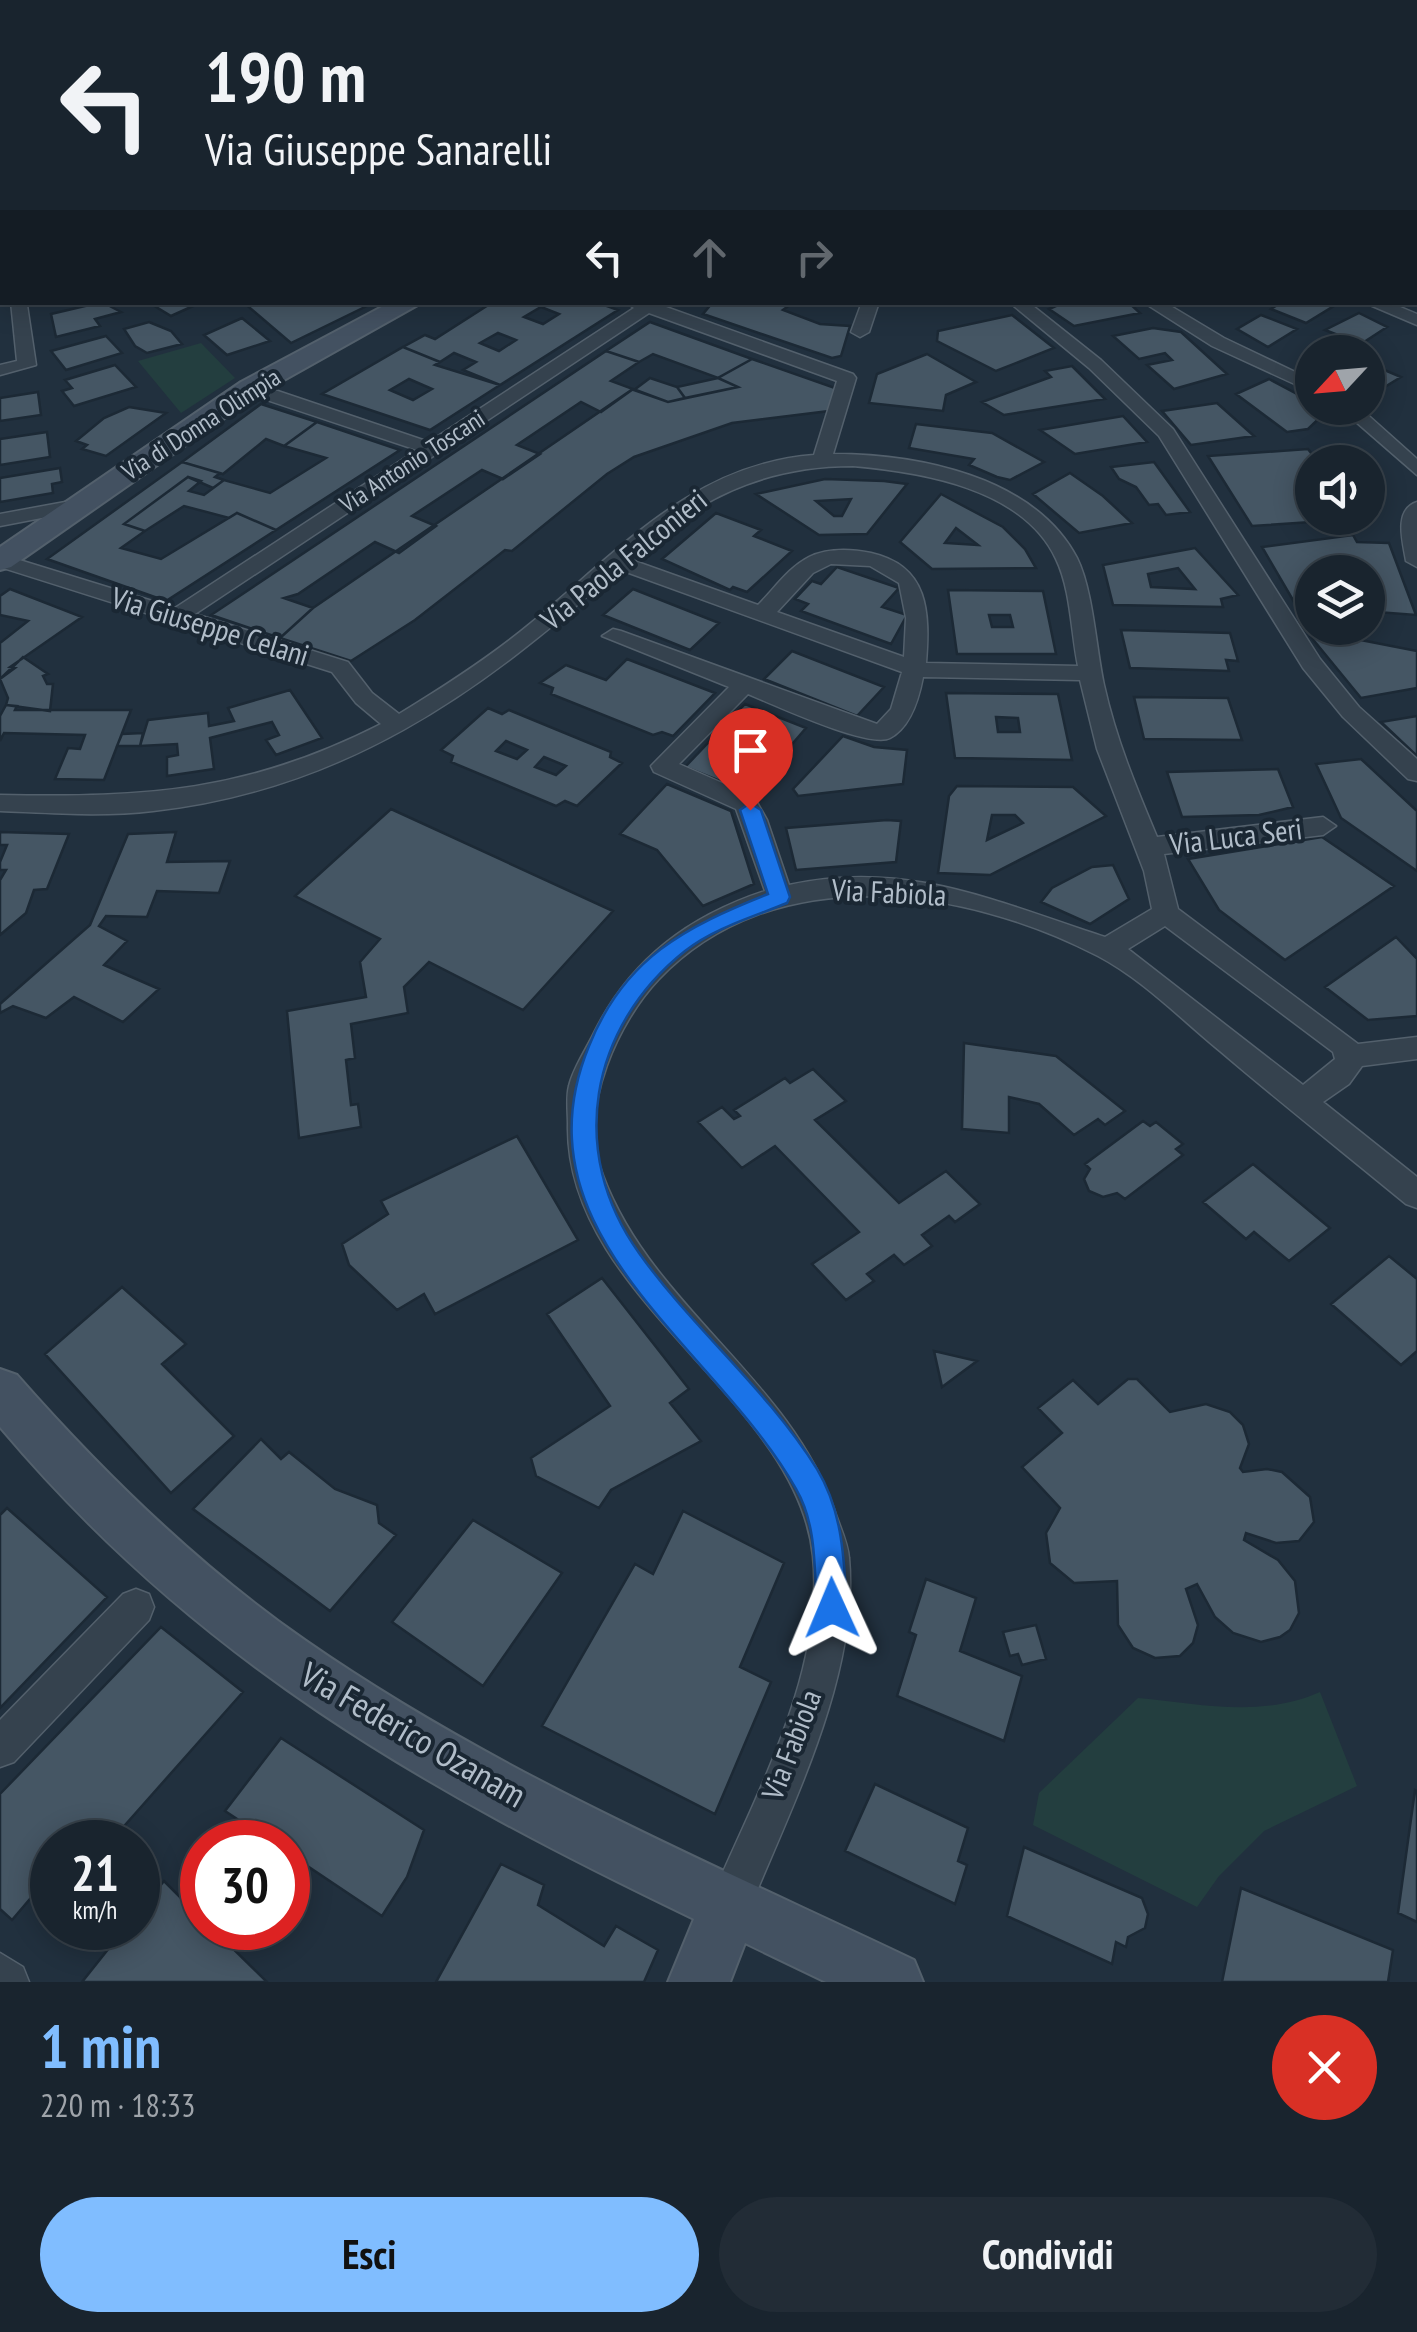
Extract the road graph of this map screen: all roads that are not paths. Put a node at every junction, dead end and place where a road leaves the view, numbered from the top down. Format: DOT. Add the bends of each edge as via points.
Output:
graph roads {
  1 [pos="16,305"];
  2 [pos="404,305"];
  3 [pos="640,305"];
  4 [pos="870,305"];
  5 [pos="1022,305"];
  6 [pos="1156,305"];
  7 [pos="1379,305"];
  8 [pos="685,310"];
  9 [pos="1417,320"];
  10 [pos="860,332"];
  11 [pos="0,370"];
  12 [pos="1295,379"];
  13 [pos="250,388"];
  14 [pos="1368,425"];
  15 [pos="430,448"];
  16 [pos="822,460"];
  17 [pos="1417,469"];
  18 [pos="76,506"];
  19 [pos="1417,508"];
  20 [pos="0,520"];
  21 [pos="0,561"];
  22 [pos="618,562"];
  23 [pos="1417,562"];
  24 [pos="763,613"];
  25 [pos="178,616"];
  26 [pos="613,636"];
  27 [pos="917,670"];
  28 [pos="1090,673"];
  29 [pos="746,684"];
  30 [pos="399,726"];
  31 [pos="1417,774"];
  32 [pos="0,803"];
  33 [pos="1324,826"];
  34 [pos="1148,847"];
  35 [pos="780,897"];
  36 [pos="1166,913"];
  37 [pos="1108,948"];
  38 [pos="1417,1048"];
  39 [pos="1351,1056"];
  40 [pos="1302,1102"];
  41 [pos="1417,1195"];
  42 [pos="0,1392"];
  43 [pos="136,1607"];
  44 [pos="0,1748"];
  45 [pos="731,1902"];
  46 [pos="0,1974"];
  47 [pos="8,1982"];
  48 [pos="699,1982"];
  49 [pos="892,1982"];
  1 -- 11 [label="street" via="27,365"];
  2 -- 13 [label="street, Via di Donna Olimpia"];
  3 -- 8 [label="street"];
  3 -- 15 [label="street, Via Antonio Toscani"];
  4 -- 10 [label="street"];
  5 -- 31 [label="street" via="1166,433 1311,663 1350,712"];
  6 -- 12 [label="street"];
  7 -- 9 [label="street"];
  8 -- 16 [label="street" via="847,378"];
  13 -- 15 [label="street"];
  13 -- 18 [label="street, Via di Donna Olimpia"];
  14 -- 17 [label="street"];
  15 -- 25 [label="street, Via Antonio Toscani"];
  16 -- 22 [label="street, Via Paola Falconieri" via="718,485 678,509"];
  16 -- 28 [label="street, Via Paola Falconieri" via="942,474 996,495 1033,519 1068,562"];
  18 -- 20 [label="street"];
  18 -- 21 [label="street, Via di Donna Olimpia"];
  19 -- 23 [label="street" via="1410,528"];
  21 -- 25 [label="street, Via Giuseppe Celani"];
  22 -- 24 [label="street"];
  22 -- 30 [label="street, Via Paola Falconieri" via="494,664"];
  24 -- 27 [label="street"];
  24 -- 27 [label="street" via="823,559 884,564 912,591"];
  25 -- 30 [label="street, Via Giuseppe Celani" via="340,668"];
  26 -- 29 [label="street"];
  27 -- 28 [label="street"];
  27 -- 29 [label="street" via="892,727 881,733"];
  28 -- 34 [label="street, Via Paola Falconieri" via="1122,790"];
  29 -- 35 [label="street" via="663,766 744,803"];
  30 -- 32 [label="street, Via Paola Falconieri" via="314,767 220,793 117,806"];
  33 -- 34 [label="street, Via Luca Seri"];
  34 -- 36 [label="street, Via Paola Falconieri"];
  35 -- 37 [label="street, Via Fabiola" via="862,887 932,891 995,904"];
  35 -- 45 [label="street, Via Fabiola" via="702,929 640,980 600,1043 582,1113 587,1168 610,1232 800,1467 826,1527 834,1581 828,1644"];
  36 -- 37 [label="street"];
  36 -- 39 [label="street"];
  37 -- 40 [label="street, Via Fabiola"];
  38 -- 39 [label="street"];
  39 -- 40 [label="street" via="1344,1071"];
  40 -- 41 [label="street, Via Fabiola"];
  42 -- 45 [label="street, Via Federico Ozanam" via="104,1505 294,1666 497,1788"];
  43 -- 44 [label="street"];
  45 -- 48 [label="street"];
  45 -- 49 [label="street, Via Federico Ozanam"];
  46 -- 47 [label="street"];
}
